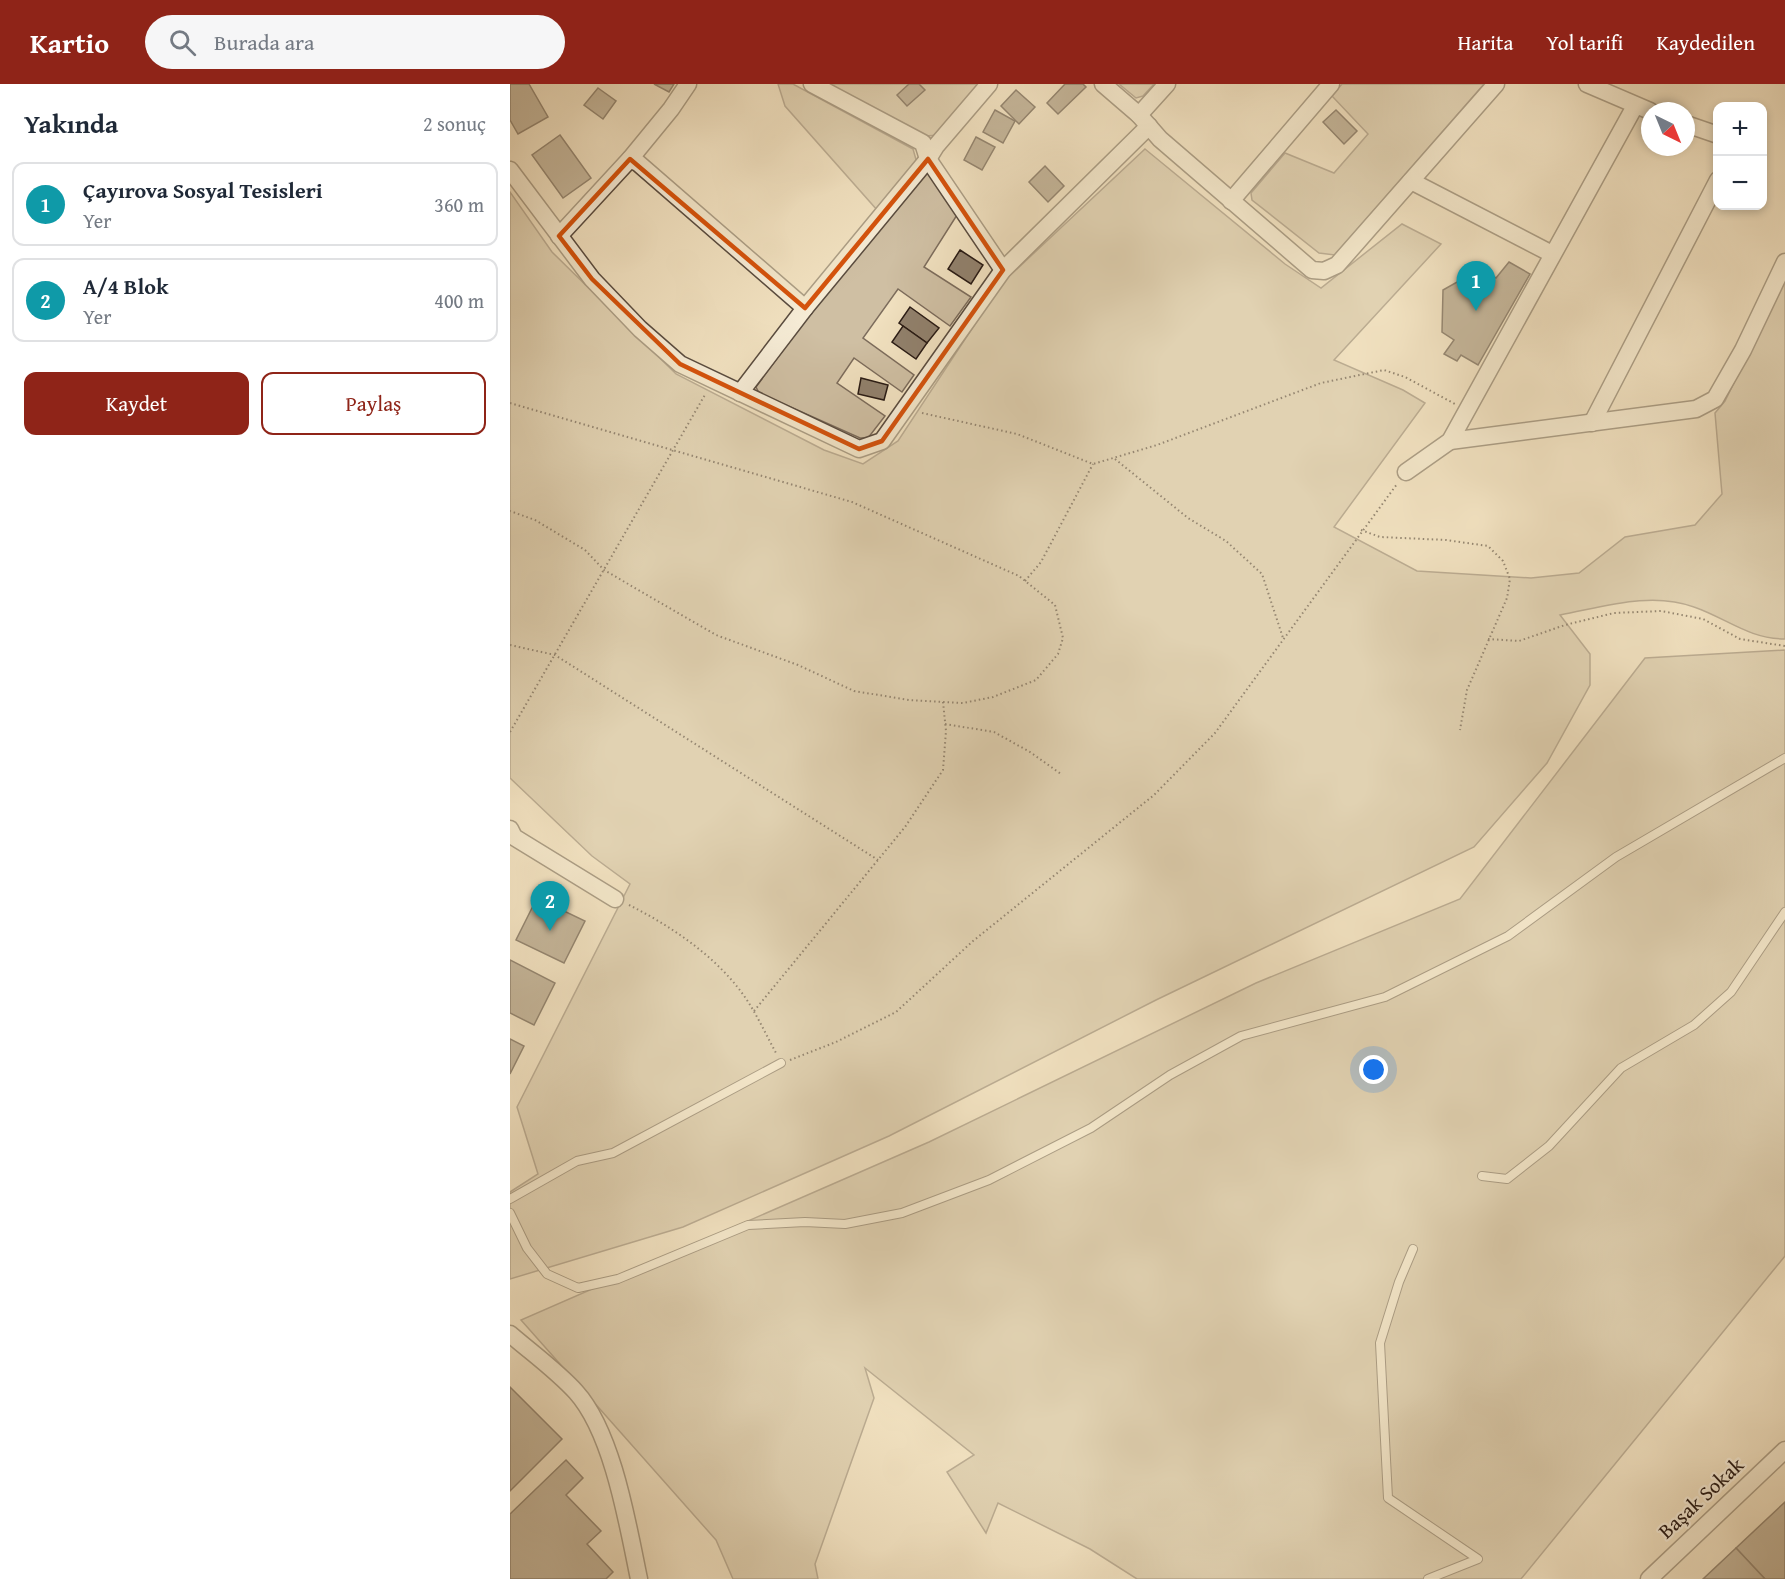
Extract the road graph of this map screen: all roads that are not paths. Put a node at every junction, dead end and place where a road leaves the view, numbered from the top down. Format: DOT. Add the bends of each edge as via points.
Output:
graph roads {
  1 [pos="688,84"];
  2 [pos="812,84"];
  3 [pos="989,84"];
  4 [pos="1103,84"];
  5 [pos="1167,84"];
  6 [pos="1331,84"];
  7 [pos="1496,84"];
  8 [pos="1587,84"];
  9 [pos="1641,108"];
  10 [pos="1641,112"];
  11 [pos="1144,120"];
  12 [pos="1695,127"];
  13 [pos="1713,133"];
  14 [pos="630,159"];
  15 [pos="928,159"];
  16 [pos="510,170"];
  17 [pos="1411,181"];
  18 [pos="1713,190"];
  19 [pos="1231,201"];
  20 [pos="559,236"];
  21 [pos="1552,254"];
  22 [pos="1785,262"];
  23 [pos="1003,270"];
  24 [pos="805,308"];
  25 [pos="740,393"];
  26 [pos="1592,423"];
  27 [pos="1450,441"];
  28 [pos="1406,472"];
  29 [pos="1785,758"];
  30 [pos="510,830"];
  31 [pos="615,898"];
  32 [pos="1785,912"];
  33 [pos="782,1063"];
  34 [pos="1482,1176"];
  35 [pos="510,1199"];
  36 [pos="510,1213"];
  37 [pos="1413,1249"];
  38 [pos="510,1334"];
  39 [pos="1785,1450"];
  40 [pos="639,1579"];
  41 [pos="1428,1579"];
  42 [pos="1649,1579"];
  1 -- 14 [label="street"];
  2 -- 15 [label="street" via="923,143"];
  3 -- 15 [label="street"];
  4 -- 11 [label="street"];
  5 -- 11 [label="street"];
  6 -- 19 [label="street"];
  7 -- 17 [label="street"];
  8 -- 9 [label="street"];
  10 -- 21 [label="street"];
  11 -- 19 [label="street" via="1160,139"];
  11 -- 23 [label="street"];
  12 -- 13 [label="street"];
  14 -- 20 [label="street"];
  14 -- 24 [label="street"];
  15 -- 23 [label="street"];
  15 -- 24 [label="street"];
  16 -- 20 [label="street"];
  17 -- 19 [label="street" via="1337,265 1324,270 1312,270"];
  17 -- 21 [label="street"];
  18 -- 26 [label="street"];
  20 -- 25 [label="street" via="592,279 680,364"];
  21 -- 27 [label="street"];
  22 -- 26 [label="street" via="1715,399 1696,409"];
  23 -- 25 [label="street" via="882,441 859,449"];
  24 -- 25 [label="street"];
  26 -- 27 [label="street"];
  27 -- 28 [label="street"];
  29 -- 36 [label="lane" via="1616,856 1508,936 1385,996 1241,1036 1170,1075 1091,1128 988,1180 902,1213 845,1224 748,1225 618,1280 578,1288 547,1274 527,1248"];
  30 -- 31 [label="street" via="514,837"];
  32 -- 34 [label="lane" via="1731,992 1694,1024 1622,1068 1549,1146 1507,1179"];
  33 -- 35 [label="lane" via="613,1153 577,1161"];
  37 -- 41 [label="lane" via="1380,1343 1388,1498 1478,1559"];
  38 -- 40 [label="street" via="577,1393 602,1434"];
  39 -- 42 [label="street, Başak Sokak"];
}
